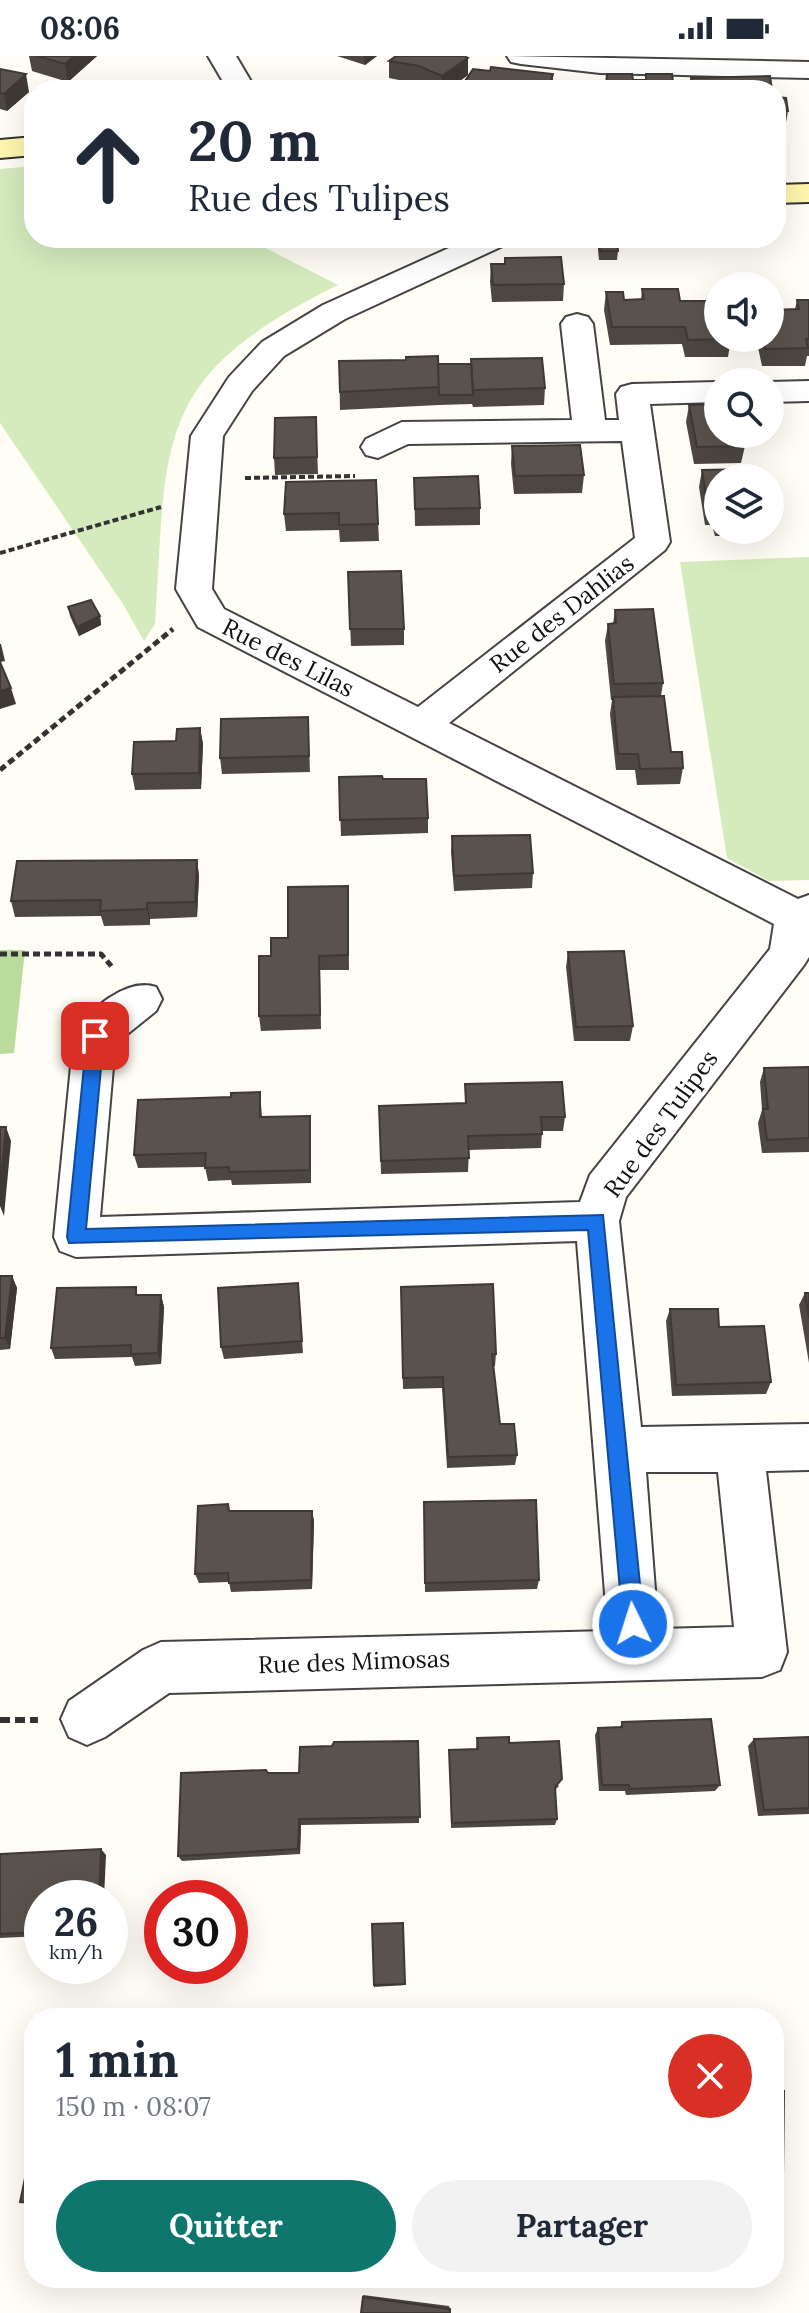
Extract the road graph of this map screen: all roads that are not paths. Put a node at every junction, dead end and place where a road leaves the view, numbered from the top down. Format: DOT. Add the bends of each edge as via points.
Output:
graph roads {
  1 [pos="222,56"];
  2 [pos="521,56"];
  3 [pos="809,70"];
  4 [pos="236,80"];
  5 [pos="24,147"];
  6 [pos="0,149"];
  7 [pos="809,193"];
  8 [pos="786,194"];
  9 [pos="474,248"];
  10 [pos="577,324"];
  11 [pos="809,391"];
  12 [pos="704,392"];
  13 [pos="784,392"];
  14 [pos="636,430"];
  15 [pos="586,431"];
  16 [pos="378,447"];
  17 [pos="420,726"];
  18 [pos="802,914"];
  19 [pos="141,999"];
  20 [pos="597,1221"];
  21 [pos="809,1447"];
  22 [pos="740,1449"];
  23 [pos="620,1450"];
  24 [pos="635,1654"];
  25 [pos="87,1719"];
  1 -- 4 [label="street"];
  2 -- 3 [label="street" via="600,65"];
  5 -- 6 [label="street"];
  7 -- 8 [label="street"];
  9 -- 17 [label="street, Rue des Lilas" via="334,312 273,349 240,384 207,436 194,589 211,618"];
  10 -- 15 [label="street"];
  11 -- 13 [label="street"];
  12 -- 14 [label="street" via="632,394"];
  14 -- 15 [label="street"];
  14 -- 17 [label="street, Rue des Dahlias" via="653,542"];
  15 -- 16 [label="street" via="402,433"];
  17 -- 18 [label="street, Rue des Lilas"];
  18 -- 20 [label="street, Rue des Tulipes" via="790,954 606,1189"];
  19 -- 20 [label="street" via="95,1036 76,1237"];
  20 -- 23 [label="street, Rue des Tulipes"];
  21 -- 22 [label="street"];
  22 -- 23 [label="street"];
  22 -- 24 [label="street, Rue des Mimosas" via="762,1652"];
  23 -- 24 [label="street"];
  24 -- 25 [label="street, Rue des Mimosas" via="161,1668"];
}
